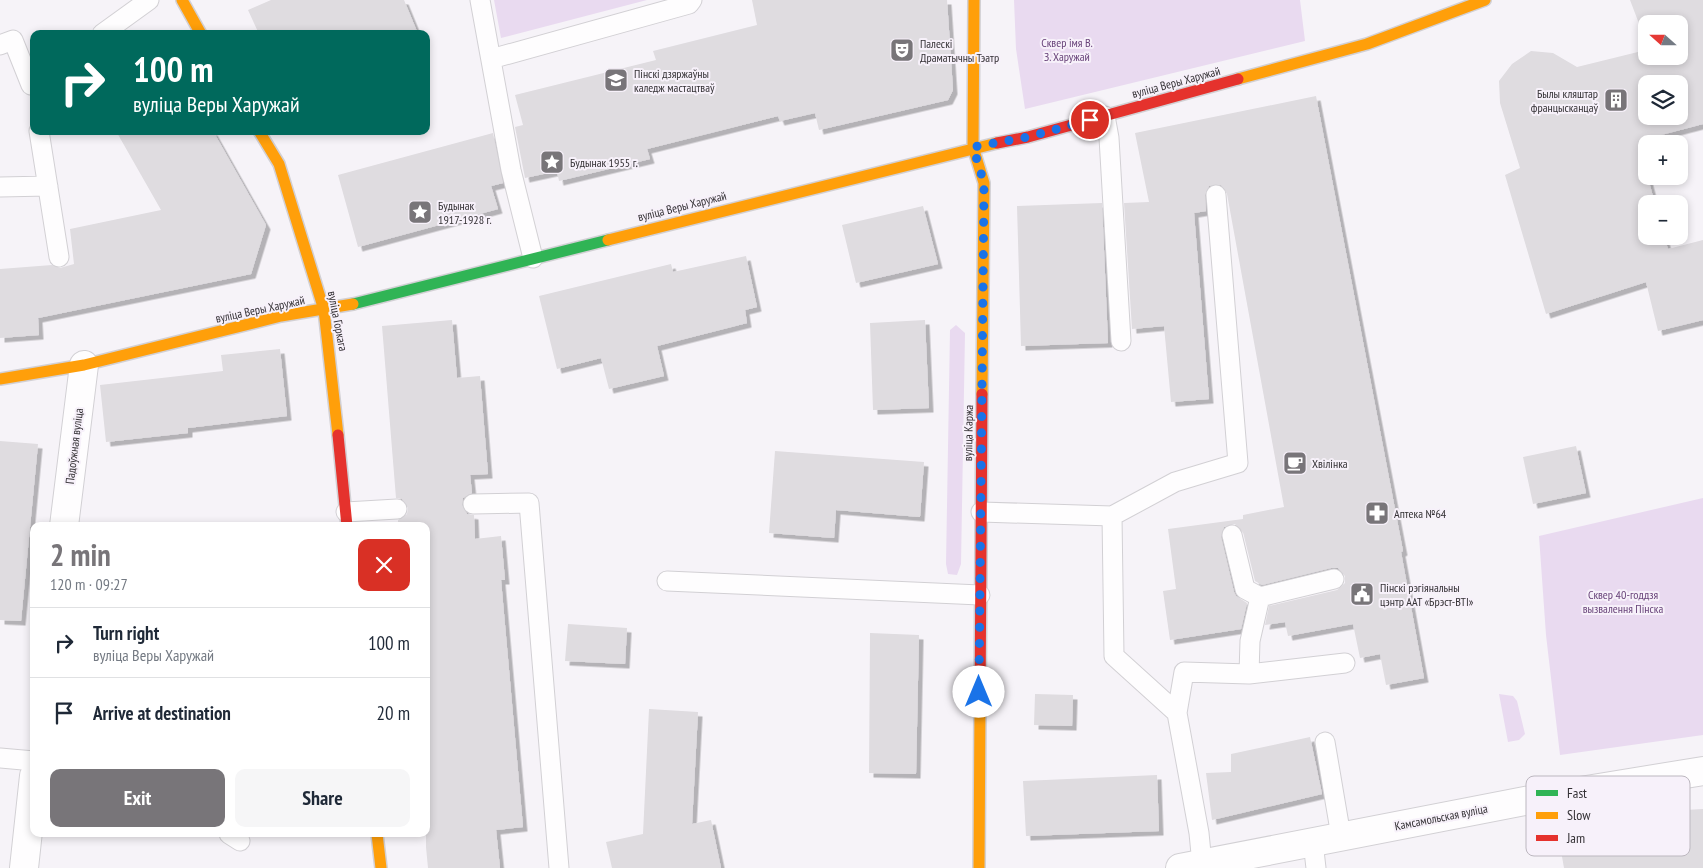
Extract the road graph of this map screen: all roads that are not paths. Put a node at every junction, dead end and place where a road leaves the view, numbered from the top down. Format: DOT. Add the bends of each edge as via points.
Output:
graph roads {
  1 [pos="149,0"];
  2 [pos="182,0"];
  3 [pos="480,0"];
  4 [pos="692,0"];
  5 [pos="974,0"];
  6 [pos="1485,0"];
  7 [pos="108,30"];
  8 [pos="200,30"];
  9 [pos="0,45"];
  10 [pos="491,59"];
  11 [pos="30,82"];
  12 [pos="1105,116"];
  13 [pos="40,135"];
  14 [pos="261,135"];
  15 [pos="973,147"];
  16 [pos="0,186"];
  17 [pos="48,186"];
  18 [pos="1216,195"];
  19 [pos="59,257"];
  20 [pos="533,258"];
  21 [pos="324,310"];
  22 [pos="1122,341"];
  23 [pos="84,365"];
  24 [pos="0,379"];
  25 [pos="473,504"];
  26 [pos="397,509"];
  27 [pos="981,512"];
  28 [pos="1112,516"];
  29 [pos="347,519"];
  30 [pos="64,522"];
  31 [pos="1232,535"];
  32 [pos="1334,579"];
  33 [pos="667,581"];
  34 [pos="980,595"];
  35 [pos="1260,597"];
  36 [pos="1345,663"];
  37 [pos="1249,674"];
  38 [pos="1177,712"];
  39 [pos="1325,742"];
  40 [pos="0,758"];
  41 [pos="30,761"];
  42 [pos="1703,771"];
  43 [pos="1672,776"];
  44 [pos="1526,801"];
  45 [pos="30,822"];
  46 [pos="1341,836"];
  47 [pos="378,837"];
  48 [pos="1314,855"];
  49 [pos="1191,866"];
  50 [pos="24,868"];
  51 [pos="381,868"];
  52 [pos="560,868"];
  53 [pos="978,868"];
  1 -- 7 [label="lane"];
  2 -- 8 [label="street"];
  3 -- 10 [label="lane"];
  4 -- 10 [label="lane" via="689,4"];
  5 -- 15 [label="street, вуліца Каржа"];
  6 -- 12 [label="street, вуліца Веры Харужай" via="1367,44"];
  9 -- 11 [label="lane" via="13,40"];
  10 -- 20 [label="lane" via="510,170"];
  12 -- 15 [label="street, вуліца Веры Харужай" via="1028,137"];
  12 -- 22 [label="lane"];
  13 -- 17 [label="lane"];
  14 -- 21 [label="street, вуліца Горкага" via="279,164"];
  15 -- 20 [label="street, вуліца Веры Харужай"];
  15 -- 27 [label="street, вуліца Каржа" via="984,183"];
  16 -- 17 [label="lane"];
  17 -- 19 [label="lane"];
  18 -- 28 [label="lane" via="1238,463 1175,482"];
  20 -- 21 [label="street, вуліца Веры Харужай"];
  21 -- 23 [label="street, вуліца Веры Харужай" via="281,316"];
  21 -- 29 [label="street, вуліца Горкага"];
  23 -- 24 [label="street, вуліца Веры Харужай"];
  23 -- 30 [label="street, Падоўжная вуліца"];
  25 -- 52 [label="lane" via="529,503"];
  26 -- 29 [label="lane"];
  27 -- 28 [label="lane"];
  27 -- 34 [label="street, вуліца Каржа"];
  28 -- 38 [label="lane" via="1114,656"];
  31 -- 35 [label="lane" via="1245,589"];
  32 -- 35 [label="lane"];
  33 -- 34 [label="lane"];
  34 -- 53 [label="street, вуліца Каржа"];
  35 -- 37 [label="lane" via="1250,640"];
  36 -- 37 [label="lane"];
  37 -- 38 [label="lane" via="1184,672"];
  38 -- 49 [label="lane" via="1199,833"];
  39 -- 46 [label="lane"];
  40 -- 41 [label="lane"];
  42 -- 43 [label="street, Камсамольская вуліца"];
  44 -- 46 [label="street, Камсамольская вуліца"];
  45 -- 50 [label="street"];
  46 -- 48 [label="street, Камсамольская вуліца"];
  47 -- 51 [label="street"];
  48 -- 49 [label="street, Камсамольская вуліца"];
}
